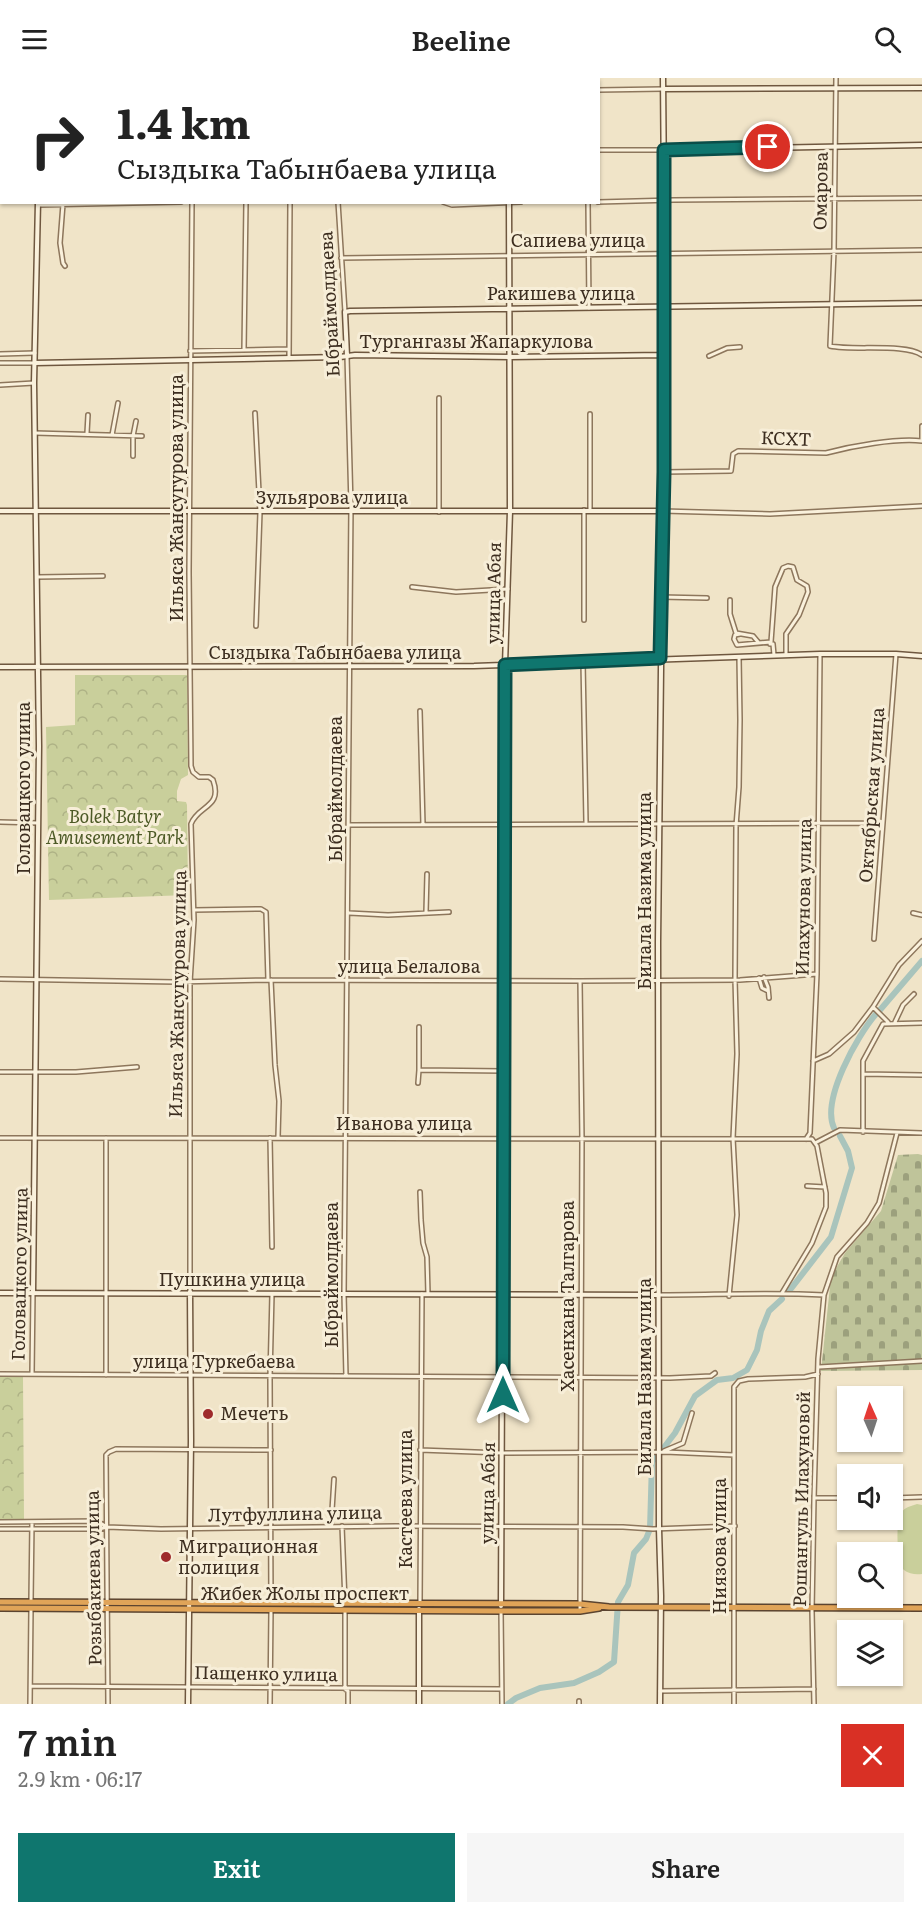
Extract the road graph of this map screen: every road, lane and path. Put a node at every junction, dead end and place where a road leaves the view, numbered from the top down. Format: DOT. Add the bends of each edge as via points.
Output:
graph roads {
  1 [pos="663,78"];
  2 [pos="836,78"];
  3 [pos="836,88"];
  4 [pos="922,88"];
  5 [pos="663,89"];
  6 [pos="600,90"];
  7 [pos="922,146"];
  8 [pos="835,147"];
  9 [pos="600,150"];
  10 [pos="664,150"];
  11 [pos="922,198"];
  12 [pos="835,199"];
  13 [pos="665,200"];
  14 [pos="600,202"];
  15 [pos="38,204"];
  16 [pos="63,204"];
  17 [pos="192,204"];
  18 [pos="246,204"];
  19 [pos="290,204"];
  20 [pos="338,204"];
  21 [pos="449,204"];
  22 [pos="480,204"];
  23 [pos="509,204"];
  24 [pos="588,204"];
  25 [pos="922,250"];
  26 [pos="834,251"];
  27 [pos="509,255"];
  28 [pos="589,255"];
  29 [pos="664,255"];
  30 [pos="341,258"];
  31 [pos="65,266"];
  32 [pos="922,303"];
  33 [pos="833,305"];
  34 [pos="665,307"];
  35 [pos="510,308"];
  36 [pos="589,308"];
  37 [pos="345,312"];
  38 [pos="740,347"];
  39 [pos="289,349"];
  40 [pos="244,350"];
  41 [pos="190,351"];
  42 [pos="35,353"];
  43 [pos="0,354"];
  44 [pos="664,355"];
  45 [pos="922,355"];
  46 [pos="347,356"];
  47 [pos="709,356"];
  48 [pos="510,357"];
  49 [pos="289,358"];
  50 [pos="190,359"];
  51 [pos="0,363"];
  52 [pos="35,363"];
  53 [pos="34,383"];
  54 [pos="0,385"];
  55 [pos="439,398"];
  56 [pos="118,403"];
  57 [pos="255,413"];
  58 [pos="590,414"];
  59 [pos="88,415"];
  60 [pos="136,421"];
  61 [pos="922,426"];
  62 [pos="35,433"];
  63 [pos="87,433"];
  64 [pos="112,435"];
  65 [pos="133,436"];
  66 [pos="142,436"];
  67 [pos="922,440"];
  68 [pos="133,456"];
  69 [pos="664,472"];
  70 [pos="922,506"];
  71 [pos="584,510"];
  72 [pos="590,510"];
  73 [pos="0,511"];
  74 [pos="190,511"];
  75 [pos="350,511"];
  76 [pos="510,511"];
  77 [pos="663,511"];
  78 [pos="260,512"];
  79 [pos="439,512"];
  80 [pos="37,513"];
  81 [pos="103,576"];
  82 [pos="37,577"];
  83 [pos="412,587"];
  84 [pos="508,589"];
  85 [pos="661,597"];
  86 [pos="706,598"];
  87 [pos="730,600"];
  88 [pos="585,620"];
  89 [pos="256,626"];
  90 [pos="740,634"];
  91 [pos="759,642"];
  92 [pos="786,654"];
  93 [pos="820,654"];
  94 [pos="896,654"];
  95 [pos="774,655"];
  96 [pos="739,656"];
  97 [pos="922,656"];
  98 [pos="660,658"];
  99 [pos="583,662"];
  100 [pos="505,665"];
  101 [pos="350,666"];
  102 [pos="36,667"];
  103 [pos="191,667"];
  104 [pos="0,668"];
  105 [pos="420,711"];
  106 [pos="0,822"];
  107 [pos="737,822"];
  108 [pos="819,822"];
  109 [pos="38,823"];
  110 [pos="586,823"];
  111 [pos="659,823"];
  112 [pos="883,823"];
  113 [pos="506,824"];
  114 [pos="349,825"];
  115 [pos="423,825"];
  116 [pos="427,874"];
  117 [pos="193,910"];
  118 [pos="426,912"];
  119 [pos="449,912"];
  120 [pos="349,913"];
  121 [pos="913,913"];
  122 [pos="922,915"];
  123 [pos="874,939"];
  124 [pos="922,941"];
  125 [pos="817,974"];
  126 [pos="764,977"];
  127 [pos="759,978"];
  128 [pos="0,979"];
  129 [pos="36,979"];
  130 [pos="269,980"];
  131 [pos="348,980"];
  132 [pos="658,980"];
  133 [pos="735,980"];
  134 [pos="580,981"];
  135 [pos="190,982"];
  136 [pos="504,982"];
  137 [pos="768,991"];
  138 [pos="914,994"];
  139 [pos="769,998"];
  140 [pos="873,1007"];
  141 [pos="888,1022"];
  142 [pos="895,1022"];
  143 [pos="922,1023"];
  144 [pos="419,1027"];
  145 [pos="813,1061"];
  146 [pos="137,1067"];
  147 [pos="419,1070"];
  148 [pos="503,1071"];
  149 [pos="0,1072"];
  150 [pos="35,1072"];
  151 [pos="863,1074"];
  152 [pos="922,1075"];
  153 [pos="418,1083"];
  154 [pos="863,1132"];
  155 [pos="897,1133"];
  156 [pos="922,1133"];
  157 [pos="278,1137"];
  158 [pos="346,1137"];
  159 [pos="0,1138"];
  160 [pos="35,1138"];
  161 [pos="106,1138"];
  162 [pos="190,1138"];
  163 [pos="270,1138"];
  164 [pos="504,1138"];
  165 [pos="658,1138"];
  166 [pos="734,1138"];
  167 [pos="582,1139"];
  168 [pos="806,1139"];
  169 [pos="815,1143"];
  170 [pos="807,1186"];
  171 [pos="825,1186"];
  172 [pos="420,1192"];
  173 [pos="272,1247"];
  174 [pos="33,1292"];
  175 [pos="107,1292"];
  176 [pos="190,1292"];
  177 [pos="0,1293"];
  178 [pos="782,1293"];
  179 [pos="272,1294"];
  180 [pos="344,1294"];
  181 [pos="422,1294"];
  182 [pos="428,1294"];
  183 [pos="503,1294"];
  184 [pos="581,1295"];
  185 [pos="659,1295"];
  186 [pos="824,1295"];
  187 [pos="729,1296"];
  188 [pos="922,1361"];
  189 [pos="818,1367"];
  190 [pos="715,1373"];
  191 [pos="0,1374"];
  192 [pos="32,1374"];
  193 [pos="818,1374"];
  194 [pos="106,1375"];
  195 [pos="190,1375"];
  196 [pos="346,1376"];
  197 [pos="421,1376"];
  198 [pos="503,1376"];
  199 [pos="581,1376"];
  200 [pos="270,1377"];
  201 [pos="660,1377"];
  202 [pos="692,1413"];
  203 [pos="191,1450"];
  204 [pos="271,1450"];
  205 [pos="420,1450"];
  206 [pos="581,1452"];
  207 [pos="660,1452"];
  208 [pos="502,1453"];
  209 [pos="734,1455"];
  210 [pos="334,1479"];
  211 [pos="922,1497"];
  212 [pos="814,1498"];
  213 [pos="837,1498"];
  214 [pos="903,1498"];
  215 [pos="0,1522"];
  216 [pos="32,1522"];
  217 [pos="331,1526"];
  218 [pos="342,1526"];
  219 [pos="421,1526"];
  220 [pos="735,1526"];
  221 [pos="107,1527"];
  222 [pos="270,1527"];
  223 [pos="502,1527"];
  224 [pos="580,1527"];
  225 [pos="0,1529"];
  226 [pos="32,1529"];
  227 [pos="190,1529"];
  228 [pos="659,1529"];
  229 [pos="0,1602"];
  230 [pos="31,1605"];
  231 [pos="108,1606"];
  232 [pos="188,1606"];
  233 [pos="271,1606"];
  234 [pos="345,1606"];
  235 [pos="420,1607"];
  236 [pos="580,1607"];
  237 [pos="661,1607"];
  238 [pos="734,1607"];
  239 [pos="813,1607"];
  240 [pos="0,1608"];
  241 [pos="501,1608"];
  242 [pos="922,1608"];
  243 [pos="31,1686"];
  244 [pos="188,1686"];
  245 [pos="269,1686"];
  246 [pos="108,1687"];
  247 [pos="419,1688"];
  248 [pos="345,1689"];
  249 [pos="501,1689"];
  250 [pos="814,1689"];
  251 [pos="660,1691"];
  252 [pos="734,1691"];
  253 [pos="502,1702"];
  254 [pos="30,1704"];
  255 [pos="108,1704"];
  256 [pos="188,1704"];
  257 [pos="270,1704"];
  258 [pos="348,1704"];
  259 [pos="419,1704"];
  260 [pos="660,1704"];
  261 [pos="734,1704"];
  262 [pos="814,1704"];
  1 -- 5 [label="street, Билала Назима улица"];
  2 -- 3 [label="street, Омарова"];
  3 -- 4 [label="street"];
  3 -- 5 [label="street"];
  3 -- 8 [label="street, Омарова"];
  5 -- 6 [label="street"];
  5 -- 10 [label="street, Билала Назима улица"];
  7 -- 8 [label="street"];
  8 -- 10 [label="street"];
  8 -- 12 [label="street, Омарова"];
  9 -- 10 [label="street"];
  10 -- 13 [label="street, Билала Назима улица"];
  11 -- 12 [label="street"];
  12 -- 13 [label="street"];
  12 -- 26 [label="street, Омарова"];
  13 -- 14 [label="street"];
  13 -- 29 [label="street, Билала Назима улица"];
  15 -- 16 [label="street"];
  15 -- 42 [label="street, Головацкого улица"];
  16 -- 31 [label="street" via="60,243"];
  17 -- 41 [label="street, Ильяса Жансугурова улица"];
  18 -- 40 [label="street"];
  19 -- 39 [label="street"];
  20 -- 30 [label="street, Ыбраймолдаева"];
  21 -- 22 [label="street"];
  23 -- 27 [label="street, улица Абая"];
  24 -- 28 [label="street"];
  25 -- 26 [label="street, Сапиева улица"];
  26 -- 29 [label="street, Сапиева улица"];
  26 -- 33 [label="street, Омарова"];
  27 -- 28 [label="street, Сапиева улица"];
  27 -- 30 [label="street, Сапиева улица"];
  27 -- 35 [label="street, улица Абая"];
  28 -- 29 [label="street, Сапиева улица"];
  28 -- 36 [label="street"];
  29 -- 34 [label="street, Билала Назима улица"];
  30 -- 37 [label="street, Ыбраймолдаева"];
  32 -- 33 [label="street, Ракишева улица"];
  33 -- 34 [label="street, Ракишева улица"];
  33 -- 45 [label="street, Омарова" via="830,346 915,351"];
  34 -- 36 [label="street, Ракишева улица"];
  34 -- 44 [label="street, Билала Назима улица"];
  35 -- 36 [label="street, Ракишева улица"];
  35 -- 37 [label="street, Ракишева улица"];
  35 -- 48 [label="street, улица Абая"];
  37 -- 46 [label="street, Ыбраймолдаева"];
  38 -- 47 [label="street"];
  39 -- 40 [label="street"];
  39 -- 49 [label="street"];
  40 -- 41 [label="street"];
  41 -- 50 [label="street, Ильяса Жансугурова улица"];
  42 -- 43 [label="street"];
  42 -- 52 [label="street, Головацкого улица"];
  44 -- 48 [label="street, Тургангазы Жапаркулова"];
  44 -- 69 [label="street, Билала Назима улица"];
  46 -- 48 [label="street, Тургангазы Жапаркулова"];
  46 -- 49 [label="street, Тургангазы Жапаркулова"];
  46 -- 75 [label="street, Ыбраймолдаева"];
  48 -- 76 [label="street, улица Абая"];
  49 -- 50 [label="street, Тургангазы Жапаркулова"];
  50 -- 52 [label="street, Тургангазы Жапаркулова"];
  50 -- 74 [label="street, Ильяса Жансугурова улица"];
  51 -- 52 [label="street, Тургангазы Жапаркулова"];
  52 -- 53 [label="street, Головацкого улица"];
  53 -- 54 [label="street"];
  53 -- 62 [label="street, Головацкого улица"];
  55 -- 79 [label="street"];
  56 -- 64 [label="street"];
  57 -- 78 [label="street"];
  58 -- 72 [label="street"];
  59 -- 63 [label="street"];
  60 -- 65 [label="street"];
  61 -- 67 [label="street"];
  62 -- 63 [label="street"];
  62 -- 80 [label="street, Головацкого улица"];
  63 -- 64 [label="street"];
  64 -- 65 [label="street"];
  65 -- 66 [label="street"];
  65 -- 68 [label="street"];
  67 -- 69 [label="street, КСХТ" via="826,453 738,451 733,454 731,471"];
  69 -- 77 [label="street, Билала Назима улица"];
  70 -- 77 [label="street" via="770,514"];
  71 -- 72 [label="street, Зульярова улица"];
  71 -- 76 [label="street, Зульярова улица"];
  71 -- 88 [label="street"];
  72 -- 77 [label="street, Зульярова улица"];
  73 -- 80 [label="street, Зульярова улица"];
  74 -- 78 [label="street, Зульярова улица"];
  74 -- 80 [label="street, Зульярова улица"];
  74 -- 103 [label="street, Ильяса Жансугурова улица"];
  75 -- 78 [label="street, Зульярова улица"];
  75 -- 79 [label="street, Зульярова улица"];
  75 -- 101 [label="street, Ыбраймолдаева"];
  76 -- 79 [label="street, Зульярова улица"];
  76 -- 84 [label="street, улица Абая"];
  77 -- 85 [label="street, Билала Назима улица"];
  78 -- 89 [label="street"];
  80 -- 82 [label="street, Головацкого улица"];
  81 -- 82 [label="street"];
  82 -- 102 [label="street, Головацкого улица"];
  83 -- 84 [label="street" via="456,592"];
  84 -- 100 [label="street, улица Абая"];
  85 -- 86 [label="street"];
  85 -- 98 [label="street, Билала Назима улица"];
  87 -- 90 [label="street" via="732,623"];
  90 -- 91 [label="street" via="753,636"];
  90 -- 91 [label="street" via="735,635 737,645"];
  91 -- 92 [label="street" via="773,640 776,581 783,568 793,567 797,580 808,591 786,634"];
  91 -- 95 [label="street" via="773,644"];
  92 -- 93 [label="street, Сыздыка Табынбаева улица"];
  92 -- 95 [label="street, Сыздыка Табынбаева улица"];
  93 -- 94 [label="street, Сыздыка Табынбаева улица"];
  93 -- 108 [label="street, Илахунова улица"];
  94 -- 97 [label="street, Сыздыка Табынбаева улица"];
  94 -- 112 [label="street, Октябрьская улица"];
  95 -- 96 [label="street, Сыздыка Табынбаева улица"];
  96 -- 98 [label="street, Сыздыка Табынбаева улица"];
  96 -- 107 [label="street"];
  98 -- 99 [label="street, Сыздыка Табынбаева улица"];
  98 -- 111 [label="street, Билала Назима улица"];
  99 -- 100 [label="street, Сыздыка Табынбаева улица"];
  99 -- 110 [label="street"];
  100 -- 101 [label="street, Сыздыка Табынбаева улица"];
  100 -- 113 [label="street, улица Абая"];
  101 -- 103 [label="street, Сыздыка Табынбаева улица"];
  101 -- 114 [label="street, Ыбраймолдаева"];
  102 -- 103 [label="street, Сыздыка Табынбаева улица"];
  102 -- 104 [label="street, Сыздыка Табынбаева улица"];
  102 -- 109 [label="street, Головацкого улица"];
  103 -- 117 [label="street, Ильяса Жансугурова улица" via="191,766 198,777 213,780 215,793 210,805 191,824"];
  105 -- 115 [label="street"];
  106 -- 109 [label="street"];
  107 -- 108 [label="street"];
  107 -- 111 [label="street"];
  107 -- 133 [label="street"];
  108 -- 112 [label="street"];
  108 -- 125 [label="street, Илахунова улица"];
  109 -- 129 [label="street, Головацкого улица"];
  110 -- 111 [label="street"];
  110 -- 113 [label="street"];
  111 -- 132 [label="street, Билала Назима улица"];
  112 -- 123 [label="street, Октябрьская улица"];
  113 -- 115 [label="street"];
  113 -- 136 [label="street, улица Абая"];
  114 -- 115 [label="street"];
  114 -- 120 [label="street, Ыбраймолдаева"];
  116 -- 118 [label="street"];
  117 -- 130 [label="street" via="266,912"];
  117 -- 135 [label="street, Ильяса Жансугурова улица"];
  118 -- 119 [label="street"];
  118 -- 120 [label="street"];
  120 -- 131 [label="street, Ыбраймолдаева"];
  121 -- 122 [label="street"];
  124 -- 140 [label="street" via="899,964"];
  125 -- 126 [label="street, улица Белалова"];
  125 -- 145 [label="street, Илахунова улица"];
  126 -- 127 [label="street, улица Белалова"];
  126 -- 137 [label="street"];
  127 -- 133 [label="street, улица Белалова"];
  127 -- 137 [label="street" via="762,988"];
  128 -- 129 [label="street, улица Белалова"];
  129 -- 135 [label="street, улица Белалова"];
  129 -- 150 [label="street, Головацкого улица"];
  130 -- 131 [label="street, улица Белалова"];
  130 -- 135 [label="street, улица Белалова"];
  130 -- 157 [label="street" via="279,1101"];
  131 -- 136 [label="street, улица Белалова"];
  131 -- 158 [label="street, Ыбраймолдаева"];
  132 -- 133 [label="street, улица Белалова"];
  132 -- 134 [label="street, улица Белалова"];
  132 -- 165 [label="street, Билала Назима улица"];
  133 -- 166 [label="street"];
  134 -- 136 [label="street, улица Белалова"];
  134 -- 167 [label="street, Хасенхана Талгарова"];
  135 -- 162 [label="street, Ильяса Жансугурова улица"];
  136 -- 148 [label="street, улица Абая"];
  137 -- 139 [label="street"];
  138 -- 142 [label="street"];
  140 -- 141 [label="street"];
  140 -- 145 [label="street" via="854,1032 829,1054"];
  141 -- 142 [label="street"];
  141 -- 151 [label="street" via="866,1053"];
  142 -- 143 [label="street"];
  144 -- 147 [label="street"];
  145 -- 168 [label="street, Илахунова улица" via="810,1133"];
  146 -- 150 [label="street"];
  147 -- 148 [label="street"];
  147 -- 153 [label="street"];
  148 -- 164 [label="street, улица Абая"];
  149 -- 150 [label="street"];
  150 -- 160 [label="street, Головацкого улица"];
  151 -- 152 [label="street"];
  151 -- 154 [label="street"];
  154 -- 155 [label="street"];
  154 -- 169 [label="street" via="840,1130"];
  155 -- 156 [label="street"];
  155 -- 186 [label="street, Рошангуль Илахуновой" via="879,1203 837,1257"];
  157 -- 158 [label="street, Иванова улица"];
  157 -- 163 [label="street, Иванова улица"];
  158 -- 164 [label="street, Иванова улица"];
  158 -- 180 [label="street, Ыбраймолдаева"];
  159 -- 160 [label="street, Иванова улица"];
  160 -- 161 [label="street, Иванова улица"];
  160 -- 174 [label="street, Головацкого улица"];
  161 -- 162 [label="street, Иванова улица"];
  161 -- 175 [label="street"];
  162 -- 163 [label="street, Иванова улица"];
  162 -- 176 [label="street, Ильяса Жансугурова улица"];
  163 -- 173 [label="street"];
  164 -- 167 [label="street, Иванова улица"];
  164 -- 183 [label="street, улица Абая"];
  165 -- 166 [label="street, Иванова улица"];
  165 -- 167 [label="street, Иванова улица"];
  165 -- 185 [label="street, Билала Назима улица"];
  166 -- 168 [label="street, Иванова улица"];
  166 -- 187 [label="street" via="737,1215"];
  167 -- 184 [label="street, Хасенхана Талгарова"];
  168 -- 169 [label="street, Иванова улица"];
  169 -- 171 [label="street"];
  170 -- 171 [label="street"];
  171 -- 178 [label="street" via="826,1207 821,1223"];
  172 -- 182 [label="street"];
  174 -- 175 [label="street, Пушкина улица"];
  174 -- 177 [label="street, Пушкина улица"];
  174 -- 192 [label="street, Головацкого улица"];
  175 -- 176 [label="street, Пушкина улица"];
  175 -- 194 [label="street"];
  176 -- 179 [label="street, Пушкина улица"];
  176 -- 195 [label="street, Ильяса Жансугурова улица"];
  178 -- 186 [label="street, Пушкина улица"];
  178 -- 187 [label="street, Пушкина улица"];
  179 -- 180 [label="street, Пушкина улица"];
  179 -- 200 [label="street"];
  180 -- 181 [label="street, Пушкина улица"];
  180 -- 196 [label="street, Ыбраймолдаева"];
  181 -- 182 [label="street, Пушкина улица"];
  181 -- 197 [label="street, Кастеева улица"];
  182 -- 183 [label="street, Пушкина улица"];
  183 -- 184 [label="street, Пушкина улица"];
  183 -- 198 [label="street, улица Абая"];
  184 -- 185 [label="street, Пушкина улица"];
  184 -- 199 [label="street, Хасенхана Талгарова"];
  185 -- 187 [label="street, Пушкина улица"];
  185 -- 201 [label="street, Билала Назима улица"];
  186 -- 189 [label="street, Рошангуль Илахуновой"];
  188 -- 189 [label="street"];
  189 -- 193 [label="street, Рошангуль Илахуновой"];
  190 -- 201 [label="street, улица Туркебаева" via="691,1378"];
  191 -- 192 [label="street, улица Туркебаева"];
  192 -- 194 [label="street, улица Туркебаева"];
  193 -- 209 [label="street, Ниязова улица" via="739,1381 734,1387"];
  193 -- 212 [label="street, Рошангуль Илахуновой"];
  194 -- 195 [label="street, улица Туркебаева"];
  195 -- 200 [label="street, улица Туркебаева"];
  195 -- 203 [label="street, Ильяса Жансугурова улица"];
  196 -- 197 [label="street, улица Туркебаева"];
  196 -- 200 [label="street, улица Туркебаева"];
  197 -- 198 [label="street, улица Туркебаева"];
  197 -- 205 [label="street, Кастеева улица"];
  198 -- 199 [label="street, улица Туркебаева"];
  198 -- 208 [label="street, улица Абая"];
  199 -- 201 [label="street, улица Туркебаева"];
  199 -- 206 [label="street, Хасенхана Талгарова"];
  200 -- 204 [label="street"];
  201 -- 207 [label="street, Билала Назима улица"];
  202 -- 207 [label="street" via="683,1443"];
  203 -- 204 [label="street"];
  203 -- 221 [label="street, Розыбакиева улица" via="109,1452"];
  203 -- 227 [label="street, Ильяса Жансугурова улица"];
  204 -- 222 [label="street"];
  205 -- 208 [label="street"];
  205 -- 219 [label="street, Кастеева улица"];
  206 -- 207 [label="street"];
  206 -- 208 [label="street"];
  206 -- 224 [label="street, Хасенхана Талгарова"];
  207 -- 209 [label="street"];
  207 -- 228 [label="street, Билала Назима улица"];
  208 -- 223 [label="street, улица Абая"];
  209 -- 220 [label="street, Ниязова улица"];
  210 -- 217 [label="street"];
  211 -- 214 [label="street"];
  212 -- 213 [label="street"];
  212 -- 239 [label="street, Рошангуль Илахуновой"];
  215 -- 216 [label="street, Лутфуллина улица"];
  216 -- 221 [label="street, Лутфуллина улица" via="97,1521"];
  216 -- 226 [label="street"];
  217 -- 218 [label="street, Лутфуллина улица"];
  217 -- 222 [label="street, Лутфуллина улица"];
  218 -- 219 [label="street, Лутфуллина улица"];
  218 -- 234 [label="street"];
  219 -- 223 [label="street, Лутфуллина улица"];
  219 -- 235 [label="street, Кастеева улица"];
  220 -- 228 [label="street, Лутфуллина улица"];
  220 -- 238 [label="street, Ниязова улица"];
  221 -- 226 [label="street, Лутфуллина улица"];
  221 -- 227 [label="street, Лутфуллина улица"];
  221 -- 231 [label="street, Розыбакиева улица"];
  222 -- 227 [label="street, Лутфуллина улица"];
  222 -- 233 [label="street"];
  223 -- 224 [label="street, Лутфуллина улица"];
  223 -- 241 [label="street, улица Абая"];
  224 -- 228 [label="street, Лутфуллина улица"];
  224 -- 236 [label="street, Хасенхана Талгарова"];
  225 -- 226 [label="street, Лутфуллина улица"];
  226 -- 230 [label="street"];
  227 -- 232 [label="street, Ильяса Жансугурова улица"];
  228 -- 237 [label="street, Билала Назима улица"];
  229 -- 230 [label="highway, Жибек Жолы проспект"];
  230 -- 231 [label="highway, Жибек Жолы проспект"];
  230 -- 240 [label="highway, Жибек Жолы проспект"];
  230 -- 243 [label="street"];
  231 -- 232 [label="highway, Жибек Жолы проспект"];
  231 -- 246 [label="street, Розыбакиева улица"];
  232 -- 233 [label="highway, Жибек Жолы проспект"];
  232 -- 244 [label="street, Ильяса Жансугурова улица"];
  233 -- 234 [label="highway, Жибек Жолы проспект"];
  233 -- 245 [label="street"];
  234 -- 235 [label="highway, Жибек Жолы проспект"];
  234 -- 248 [label="street"];
  235 -- 241 [label="highway, Жибек Жолы проспект"];
  235 -- 247 [label="street, Кастеева улица"];
  236 -- 237 [label="highway, Жибек Жолы проспект"];
  236 -- 241 [label="highway, Жибек Жолы проспект"];
  237 -- 238 [label="highway, Жибек Жолы проспект"];
  237 -- 251 [label="street, Билала Назима улица"];
  238 -- 239 [label="highway, Жибек Жолы проспект"];
  238 -- 252 [label="street, Ниязова улица"];
  239 -- 242 [label="highway, Жибек Жолы проспект"];
  239 -- 250 [label="street, Рошангуль Илахуновой"];
  241 -- 249 [label="street, улица Абая"];
  243 -- 246 [label="street, Пащенко улица"];
  243 -- 254 [label="street"];
  244 -- 245 [label="street, Пащенко улица"];
  244 -- 246 [label="street, Пащенко улица"];
  244 -- 256 [label="street, Ильяса Жансугурова улица"];
  245 -- 248 [label="street, Пащенко улица"];
  245 -- 257 [label="street"];
  246 -- 255 [label="street, Розыбакиева улица"];
  247 -- 248 [label="street, Пащенко улица"];
  247 -- 249 [label="street, Пащенко улица"];
  247 -- 259 [label="street, Кастеева улица"];
  248 -- 258 [label="street"];
  249 -- 253 [label="street, улица Абая"];
  250 -- 252 [label="street"];
  250 -- 262 [label="street, Рошангуль Илахуновой"];
  251 -- 252 [label="street"];
  251 -- 260 [label="street, Билала Назима улица"];
  252 -- 261 [label="street, Ниязова улица"];
}
